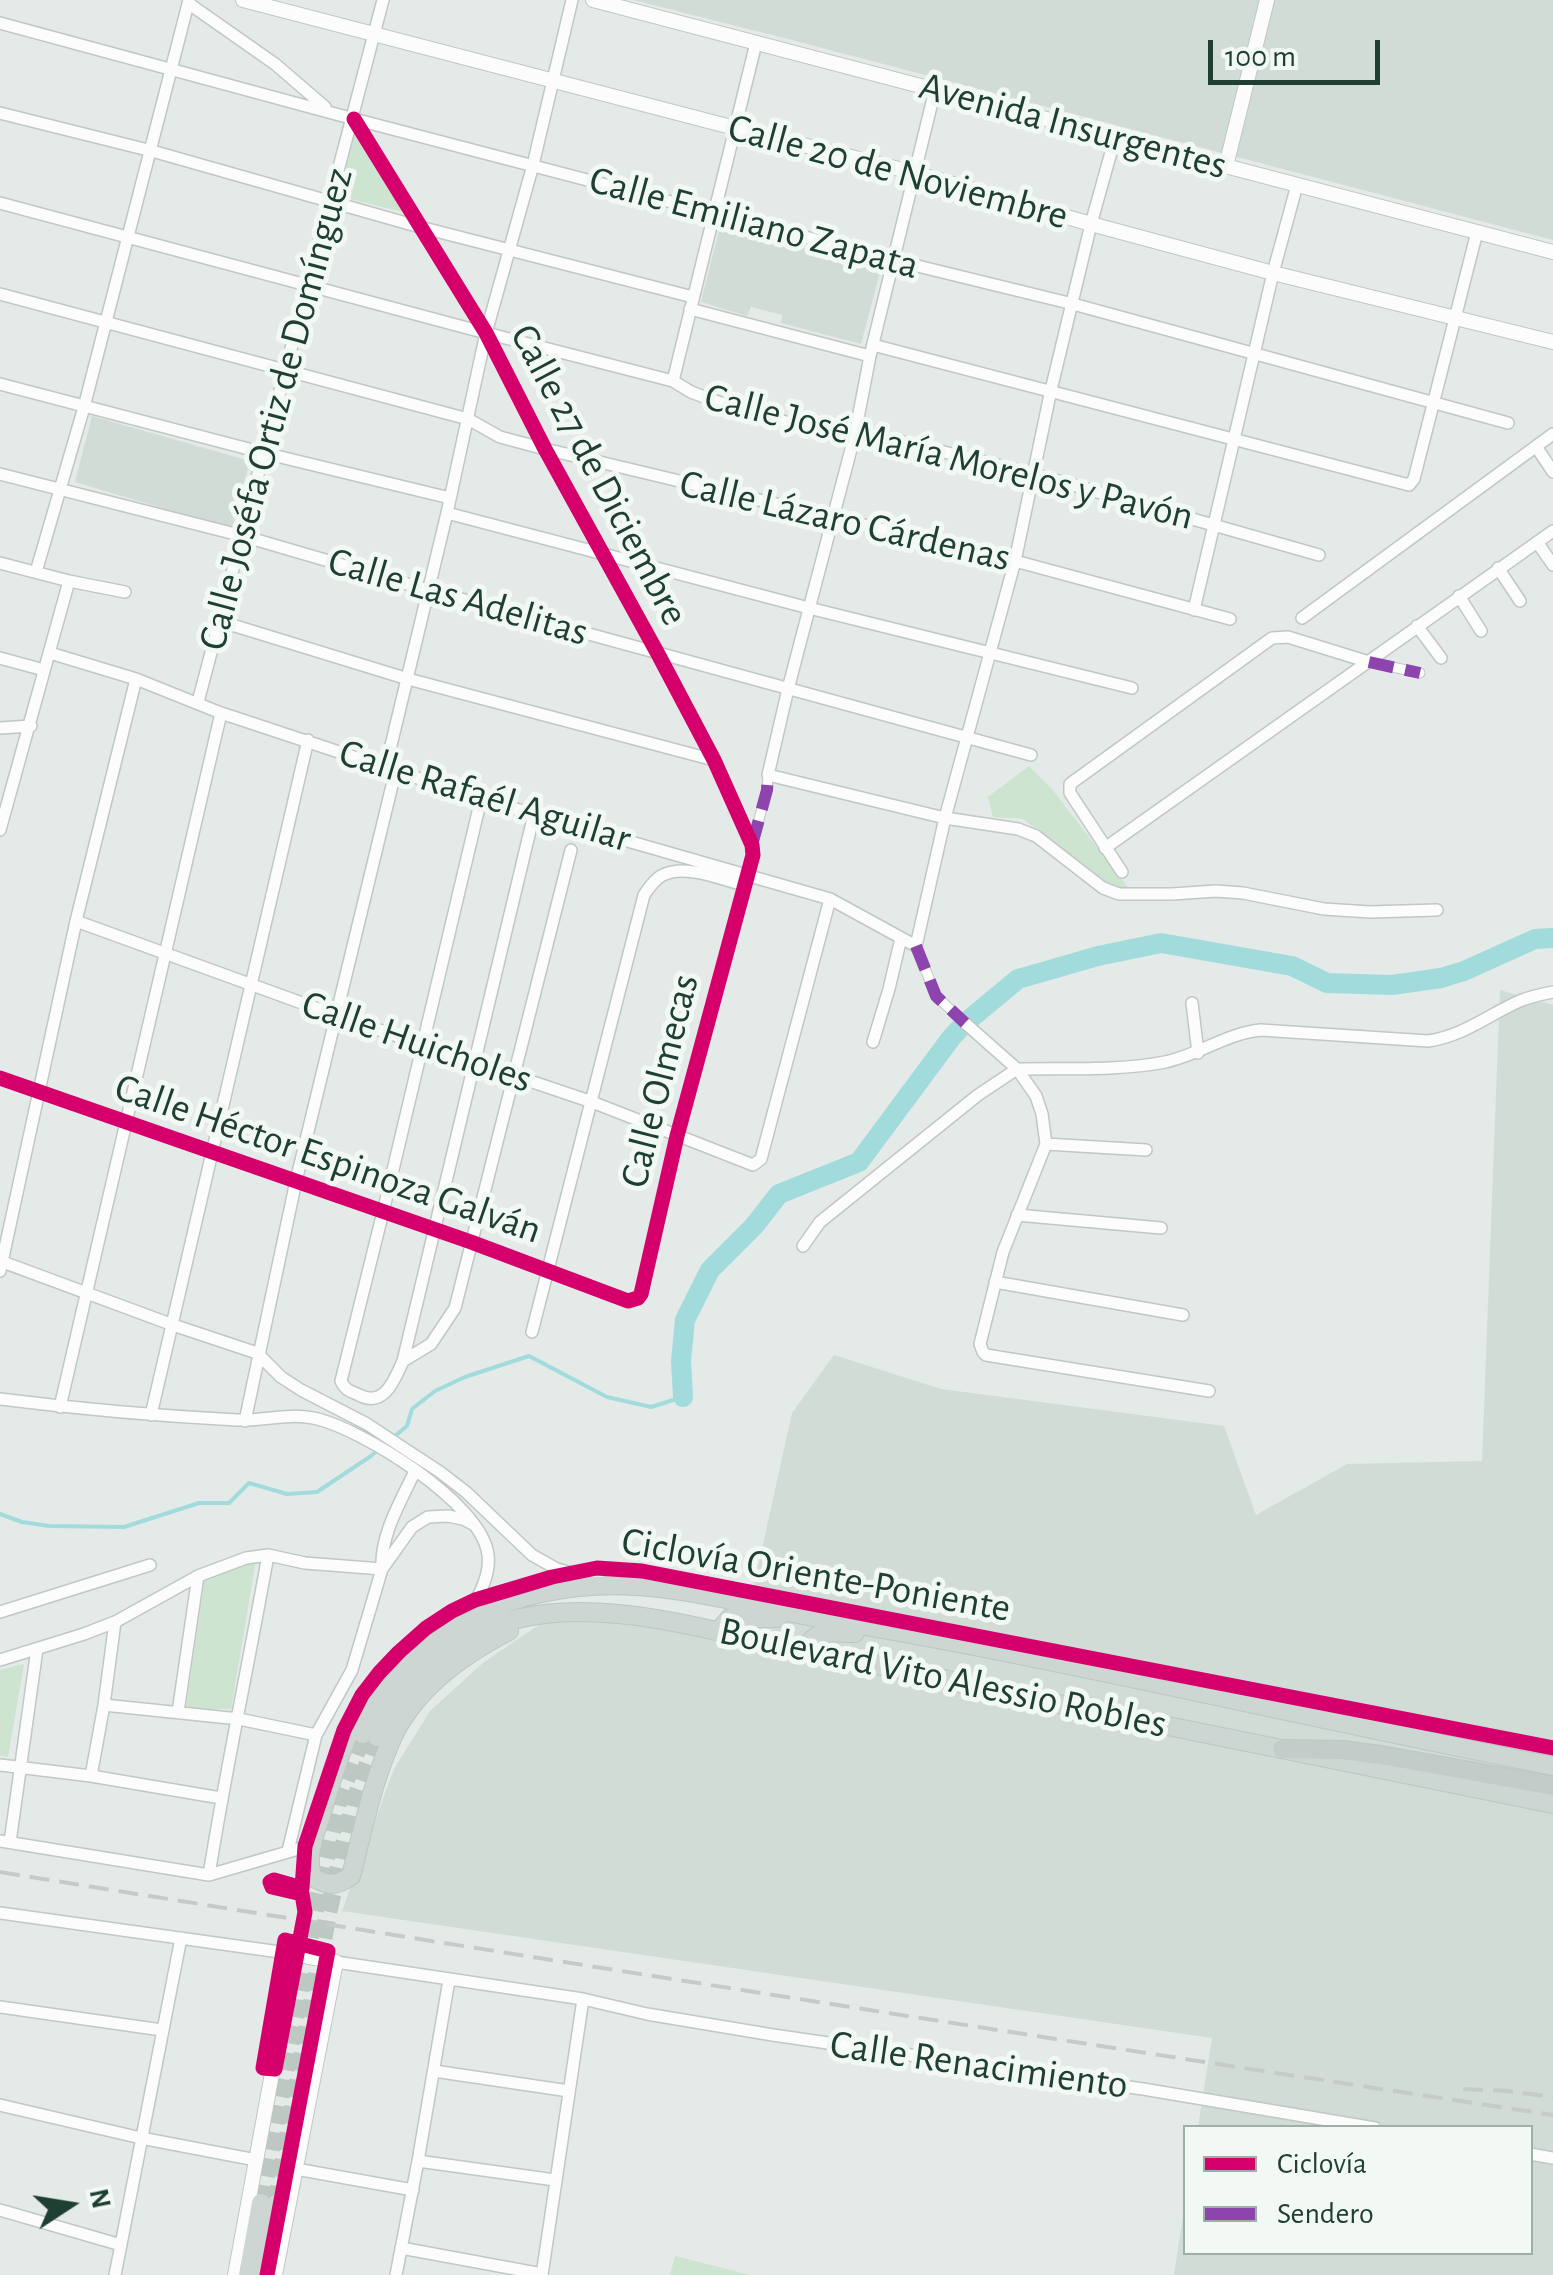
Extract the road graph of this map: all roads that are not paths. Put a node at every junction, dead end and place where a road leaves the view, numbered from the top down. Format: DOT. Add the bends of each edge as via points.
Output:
graph roads {
  1 [pos="243,0"];
  2 [pos="383,0"];
  3 [pos="572,0"];
  4 [pos="592,0"];
  5 [pos="1267,0"];
  6 [pos="189,1"];
  7 [pos="0,23"];
  8 [pos="374,34"];
  9 [pos="756,43"];
  10 [pos="173,69"];
  11 [pos="554,82"];
  12 [pos="935,90"];
  13 [pos="328,110"];
  14 [pos="0,113"];
  15 [pos="354,119"];
  16 [pos="735,128"];
  17 [pos="1115,138"];
  18 [pos="152,151"];
  19 [pos="534,165"];
  20 [pos="1226,166"];
  21 [pos="915,172"];
  22 [pos="1297,185"];
  23 [pos="330,201"];
  24 [pos="0,203"];
  25 [pos="714,212"];
  26 [pos="1091,224"];
  27 [pos="420,227"];
  28 [pos="1476,232"];
  29 [pos="128,238"];
  30 [pos="510,249"];
  31 [pos="1553,252"];
  32 [pos="893,260"];
  33 [pos="1273,273"];
  34 [pos="309,286"];
  35 [pos="0,294"];
  36 [pos="691,303"];
  37 [pos="1073,304"];
  38 [pos="1455,317"];
  39 [pos="105,322"];
  40 [pos="486,333"];
  41 [pos="1553,342"];
  42 [pos="871,350"];
  43 [pos="1253,355"];
  44 [pos="286,370"];
  45 [pos="673,381"];
  46 [pos="0,384"];
  47 [pos="1051,390"];
  48 [pos="1433,404"];
  49 [pos="84,407"];
  50 [pos="468,419"];
  51 [pos="1508,423"];
  52 [pos="855,434"];
  53 [pos="1553,434"];
  54 [pos="1233,439"];
  55 [pos="1536,448"];
  56 [pos="545,449"];
  57 [pos="264,453"];
  58 [pos="1553,472"];
  59 [pos="0,474"];
  60 [pos="1034,474"];
  61 [pos="62,490"];
  62 [pos="450,498"];
  63 [pos="448,513"];
  64 [pos="833,520"];
  65 [pos="1213,526"];
  66 [pos="1553,531"];
  67 [pos="243,536"];
  68 [pos="1537,542"];
  69 [pos="602,554"];
  70 [pos="1318,554"];
  71 [pos="1015,561"];
  72 [pos="0,563"];
  73 [pos="1553,566"];
  74 [pos="1498,568"];
  75 [pos="36,572"];
  76 [pos="69,581"];
  77 [pos="428,590"];
  78 [pos="125,592"];
  79 [pos="1459,596"];
  80 [pos="1520,602"];
  81 [pos="809,608"];
  82 [pos="1194,610"];
  83 [pos="1302,618"];
  84 [pos="1230,619"];
  85 [pos="220,622"];
  86 [pos="1417,626"];
  87 [pos="1481,631"];
  88 [pos="50,653"];
  89 [pos="991,653"];
  90 [pos="658,654"];
  91 [pos="0,658"];
  92 [pos="1442,658"];
  93 [pos="1369,662"];
  94 [pos="44,670"];
  95 [pos="1420,673"];
  96 [pos="136,679"];
  97 [pos="408,679"];
  98 [pos="1132,688"];
  99 [pos="788,689"];
  100 [pos="198,702"];
  101 [pos="222,712"];
  102 [pos="30,726"];
  103 [pos="0,728"];
  104 [pos="968,736"];
  105 [pos="308,740"];
  106 [pos="1030,754"];
  107 [pos="714,760"];
  108 [pos="391,768"];
  109 [pos="768,775"];
  110 [pos="480,799"];
  111 [pos="534,814"];
  112 [pos="945,818"];
  113 [pos="0,830"];
  114 [pos="752,845"];
  115 [pos="1105,848"];
  116 [pos="571,850"];
  117 [pos="1122,872"];
  118 [pos="746,880"];
  119 [pos="830,898"];
  120 [pos="1437,910"];
  121 [pos="76,921"];
  122 [pos="902,938"];
  123 [pos="916,946"];
  124 [pos="165,953"];
  125 [pos="250,983"];
  126 [pos="1553,992"];
  127 [pos="1192,1003"];
  128 [pos="335,1015"];
  129 [pos="965,1023"];
  130 [pos="873,1042"];
  131 [pos="422,1043"];
  132 [pos="1198,1052"];
  133 [pos="474,1062"];
  134 [pos="1016,1069"];
  135 [pos="513,1075"];
  136 [pos="0,1078"];
  137 [pos="37,1092"];
  138 [pos="592,1102"];
  139 [pos="126,1122"];
  140 [pos="677,1136"];
  141 [pos="1046,1144"];
  142 [pos="1146,1150"];
  143 [pos="211,1152"];
  144 [pos="296,1181"];
  145 [pos="383,1212"];
  146 [pos="1017,1215"];
  147 [pos="1161,1228"];
  148 [pos="433,1229"];
  149 [pos="471,1242"];
  150 [pos="803,1246"];
  151 [pos="1,1265"];
  152 [pos="548,1272"];
  153 [pos="994,1282"];
  154 [pos="87,1292"];
  155 [pos="634,1300"];
  156 [pos="1183,1315"];
  157 [pos="173,1325"];
  158 [pos="532,1332"];
  159 [pos="258,1353"];
  160 [pos="403,1361"];
  161 [pos="1209,1392"];
  162 [pos="0,1399"];
  163 [pos="60,1407"];
  164 [pos="151,1415"];
  165 [pos="245,1420"];
  166 [pos="404,1455"];
  167 [pos="415,1471"];
  168 [pos="479,1527"];
  169 [pos="268,1555"];
  170 [pos="150,1565"];
  171 [pos="382,1568"];
  172 [pos="198,1576"];
  173 [pos="612,1584"];
  174 [pos="0,1612"];
  175 [pos="542,1613"];
  176 [pos="804,1616"];
  177 [pos="466,1619"];
  178 [pos="115,1622"];
  179 [pos="718,1631"];
  180 [pos="906,1633"];
  181 [pos="927,1636"];
  182 [pos="37,1649"];
  183 [pos="805,1652"];
  184 [pos="0,1660"];
  185 [pos="911,1671"];
  186 [pos="104,1705"];
  187 [pos="178,1712"];
  188 [pos="239,1718"];
  189 [pos="316,1735"];
  190 [pos="1282,1749"];
  191 [pos="0,1765"];
  192 [pos="1553,1766"];
  193 [pos="21,1768"];
  194 [pos="91,1776"];
  195 [pos="1553,1786"];
  196 [pos="221,1798"];
  197 [pos="1553,1804"];
  198 [pos="5,1841"];
  199 [pos="312,1845"];
  200 [pos="288,1850"];
  201 [pos="209,1875"];
  202 [pos="0,1913"];
  203 [pos="181,1938"];
  204 [pos="294,1954"];
  205 [pos="336,1962"];
  206 [pos="449,1980"];
  207 [pos="583,1999"];
  208 [pos="0,2007"];
  209 [pos="162,2030"];
  210 [pos="434,2071"];
  211 [pos="568,2091"];
  212 [pos="0,2106"];
  213 [pos="1357,2125"];
  214 [pos="141,2138"];
  215 [pos="256,2160"];
  216 [pos="418,2161"];
  217 [pos="296,2168"];
  218 [pos="555,2180"];
  219 [pos="413,2190"];
  220 [pos="0,2210"];
  221 [pos="121,2245"];
  222 [pos="401,2248"];
  223 [pos="542,2274"];
  224 [pos="115,2275"];
  225 [pos="235,2275"];
  226 [pos="248,2275"];
  227 [pos="261,2275"];
  228 [pos="275,2275"];
  229 [pos="396,2275"];
  1 -- 8 [label="street, Calle 20 de Noviembre"];
  2 -- 8 [label="street, Calle Joséfa Ortiz de Domínguez"];
  3 -- 11 [label="street"];
  4 -- 9 [label="street, Avenida Insurgentes"];
  5 -- 20 [label="street"];
  6 -- 10 [label="street"];
  6 -- 13 [label="street"];
  7 -- 10 [label="street, Calle Emiliano Zapata"];
  8 -- 11 [label="street, Calle 20 de Noviembre"];
  8 -- 15 [label="street, Calle Joséfa Ortiz de Domínguez"];
  9 -- 12 [label="street, Avenida Insurgentes"];
  9 -- 16 [label="street"];
  10 -- 13 [label="street, Calle Emiliano Zapata"];
  10 -- 18 [label="street"];
  11 -- 16 [label="street, Calle 20 de Noviembre"];
  11 -- 19 [label="street"];
  12 -- 17 [label="street, Avenida Insurgentes"];
  12 -- 21 [label="street"];
  13 -- 15 [label="street, Calle Emiliano Zapata"];
  14 -- 18 [label="street"];
  15 -- 19 [label="street, Calle Emiliano Zapata"];
  15 -- 23 [label="street, Calle Joséfa Ortiz de Domínguez"];
  15 -- 27 [label="street, Calle 27 de Diciembre"];
  16 -- 21 [label="street, Calle 20 de Noviembre"];
  16 -- 25 [label="street"];
  17 -- 20 [label="street, Avenida Insurgentes"];
  17 -- 26 [label="street"];
  18 -- 23 [label="street"];
  18 -- 29 [label="street"];
  19 -- 25 [label="street, Calle Emiliano Zapata"];
  19 -- 30 [label="street"];
  20 -- 22 [label="street, Avenida Insurgentes"];
  21 -- 26 [label="street, Calle 20 de Noviembre"];
  21 -- 32 [label="street"];
  22 -- 28 [label="street, Avenida Insurgentes"];
  22 -- 33 [label="street"];
  23 -- 27 [label="street"];
  23 -- 34 [label="street, Calle Joséfa Ortiz de Domínguez"];
  24 -- 29 [label="street, Calle José María Morelos y Pavón"];
  25 -- 32 [label="street, Calle Emiliano Zapata"];
  25 -- 36 [label="street"];
  26 -- 33 [label="street, Calle 20 de Noviembre"];
  26 -- 37 [label="street"];
  27 -- 30 [label="street"];
  27 -- 40 [label="street, Calle 27 de Diciembre"];
  28 -- 31 [label="street, Avenida Insurgentes"];
  28 -- 38 [label="street"];
  29 -- 34 [label="street, Calle José María Morelos y Pavón"];
  29 -- 39 [label="street"];
  30 -- 36 [label="street"];
  30 -- 40 [label="street"];
  32 -- 37 [label="street, Calle Emiliano Zapata"];
  32 -- 42 [label="street"];
  33 -- 38 [label="street, Calle 20 de Noviembre"];
  33 -- 43 [label="street"];
  34 -- 40 [label="street, Calle José María Morelos y Pavón"];
  34 -- 44 [label="street, Calle Joséfa Ortiz de Domínguez"];
  35 -- 39 [label="street, Calle Lázaro Cárdenas"];
  36 -- 42 [label="street"];
  36 -- 45 [label="street"];
  37 -- 43 [label="street, Calle Emiliano Zapata"];
  37 -- 47 [label="street"];
  38 -- 41 [label="street, Calle 20 de Noviembre"];
  38 -- 48 [label="street"];
  39 -- 44 [label="street, Calle Lázaro Cárdenas"];
  39 -- 49 [label="street"];
  40 -- 45 [label="street, Calle José María Morelos y Pavón"];
  40 -- 50 [label="street"];
  40 -- 56 [label="street, Calle 27 de Diciembre"];
  42 -- 47 [label="street"];
  42 -- 52 [label="street"];
  43 -- 48 [label="street, Calle Emiliano Zapata"];
  43 -- 54 [label="street"];
  44 -- 50 [label="street, Calle Lázaro Cárdenas"];
  44 -- 57 [label="street, Calle Joséfa Ortiz de Domínguez"];
  45 -- 52 [label="street, Calle José María Morelos y Pavón" via="715,401 832,436"];
  46 -- 49 [label="street"];
  47 -- 54 [label="street"];
  47 -- 60 [label="street"];
  48 -- 51 [label="street, Calle Emiliano Zapata"];
  48 -- 54 [label="street" via="1406,486"];
  49 -- 57 [label="street"];
  49 -- 61 [label="street"];
  50 -- 56 [label="street, Calle Lázaro Cárdenas" via="500,437"];
  50 -- 62 [label="street"];
  52 -- 60 [label="street, Calle José María Morelos y Pavón"];
  52 -- 64 [label="street"];
  53 -- 55 [label="street"];
  54 -- 65 [label="street"];
  55 -- 58 [label="street"];
  55 -- 83 [label="street"];
  56 -- 64 [label="street, Calle Lázaro Cárdenas"];
  56 -- 69 [label="street, Calle 27 de Diciembre"];
  57 -- 62 [label="street"];
  57 -- 67 [label="street, Calle Joséfa Ortiz de Domínguez"];
  59 -- 61 [label="street, Calle Las Adelitas"];
  60 -- 65 [label="street, Calle José María Morelos y Pavón"];
  60 -- 71 [label="street"];
  61 -- 67 [label="street, Calle Las Adelitas"];
  61 -- 75 [label="street"];
  62 -- 63 [label="street"];
  63 -- 69 [label="street"];
  63 -- 77 [label="street"];
  64 -- 71 [label="street, Calle Lázaro Cárdenas"];
  64 -- 81 [label="street"];
  65 -- 70 [label="street, Calle José María Morelos y Pavón"];
  65 -- 82 [label="street"];
  66 -- 68 [label="street"];
  67 -- 77 [label="street, Calle Las Adelitas"];
  67 -- 85 [label="street, Calle Joséfa Ortiz de Domínguez"];
  68 -- 73 [label="street"];
  68 -- 74 [label="street"];
  69 -- 81 [label="street"];
  69 -- 90 [label="street, Calle 27 de Diciembre"];
  71 -- 82 [label="street, Calle Lázaro Cárdenas"];
  71 -- 89 [label="street"];
  72 -- 75 [label="street"];
  74 -- 79 [label="street"];
  74 -- 80 [label="street"];
  75 -- 76 [label="street"];
  76 -- 78 [label="street"];
  76 -- 88 [label="street"];
  77 -- 90 [label="street, Calle Las Adelitas"];
  77 -- 97 [label="street"];
  79 -- 86 [label="street"];
  79 -- 87 [label="street"];
  81 -- 89 [label="street"];
  81 -- 99 [label="street"];
  82 -- 84 [label="street, Calle Lázaro Cárdenas"];
  85 -- 97 [label="street"];
  85 -- 100 [label="street, Calle Joséfa Ortiz de Domínguez"];
  86 -- 92 [label="street"];
  86 -- 93 [label="street"];
  88 -- 94 [label="street"];
  88 -- 96 [label="street, Calle Rafaél Aguilar"];
  89 -- 98 [label="street"];
  89 -- 104 [label="street"];
  90 -- 99 [label="street, Calle Las Adelitas"];
  90 -- 107 [label="street, Calle 27 de Diciembre"];
  91 -- 94 [label="street"];
  93 -- 95 [label="street"];
  93 -- 115 [label="street"];
  93 -- 115 [label="street" via="1288,637 1266,642 1070,784"];
  94 -- 102 [label="street"];
  96 -- 100 [label="street, Calle Rafaél Aguilar"];
  96 -- 121 [label="street"];
  97 -- 107 [label="street"];
  97 -- 108 [label="street"];
  99 -- 104 [label="street, Calle Las Adelitas"];
  99 -- 109 [label="street"];
  100 -- 101 [label="street, Calle Rafaél Aguilar"];
  101 -- 105 [label="street, Calle Rafaél Aguilar"];
  101 -- 124 [label="street"];
  102 -- 103 [label="street"];
  102 -- 113 [label="street"];
  104 -- 106 [label="street, Calle Las Adelitas"];
  104 -- 112 [label="street"];
  105 -- 108 [label="street, Calle Rafaél Aguilar"];
  105 -- 125 [label="street"];
  107 -- 114 [label="street, Calle 27 de Diciembre"];
  108 -- 110 [label="street, Calle Rafaél Aguilar"];
  108 -- 128 [label="street"];
  109 -- 112 [label="street"];
  109 -- 114 [label="street"];
  110 -- 111 [label="street, Calle Rafaél Aguilar"];
  110 -- 131 [label="street"];
  111 -- 118 [label="street, Calle Rafaél Aguilar"];
  111 -- 133 [label="street"];
  112 -- 120 [label="street" via="1036,836 1118,894 1243,892 1324,908"];
  112 -- 123 [label="street"];
  114 -- 118 [label="street"];
  115 -- 117 [label="street"];
  116 -- 135 [label="street"];
  118 -- 119 [label="street, Calle Rafaél Aguilar"];
  118 -- 138 [label="street" via="684,871 653,883 644,896"];
  118 -- 140 [label="street, Calle Olmecas"];
  119 -- 122 [label="street, Calle Rafaél Aguilar"];
  119 -- 140 [label="street, Calle Huicholes" via="761,1160 749,1166"];
  121 -- 124 [label="street, Calle Huicholes"];
  121 -- 137 [label="street"];
  122 -- 123 [label="street, Calle Rafaél Aguilar"];
  122 -- 130 [label="street"];
  123 -- 129 [label="street" via="936,996"];
  124 -- 125 [label="street, Calle Huicholes"];
  124 -- 139 [label="street"];
  125 -- 128 [label="street, Calle Huicholes"];
  125 -- 143 [label="street"];
  126 -- 132 [label="street" via="1522,1000 1446,1039 1261,1030"];
  127 -- 132 [label="street"];
  128 -- 131 [label="street, Calle Huicholes"];
  128 -- 144 [label="street"];
  129 -- 134 [label="street"];
  131 -- 133 [label="street, Calle Huicholes"];
  131 -- 145 [label="street"];
  132 -- 134 [label="street" via="1134,1066"];
  133 -- 135 [label="street, Calle Huicholes"];
  133 -- 148 [label="street"];
  134 -- 141 [label="street" via="1036,1096"];
  134 -- 150 [label="street" via="820,1222"];
  135 -- 138 [label="street, Calle Huicholes"];
  135 -- 149 [label="street"];
  136 -- 137 [label="street, Calle Héctor Espinoza Galván"];
  137 -- 139 [label="street, Calle Héctor Espinoza Galván"];
  137 -- 151 [label="street"];
  138 -- 140 [label="street, Calle Huicholes"];
  138 -- 152 [label="street"];
  139 -- 143 [label="street, Calle Héctor Espinoza Galván"];
  139 -- 154 [label="street"];
  140 -- 155 [label="street, Calle Olmecas" via="641,1294"];
  141 -- 142 [label="street"];
  141 -- 146 [label="street"];
  143 -- 144 [label="street, Calle Héctor Espinoza Galván"];
  143 -- 157 [label="street"];
  144 -- 145 [label="street, Calle Héctor Espinoza Galván"];
  144 -- 159 [label="street"];
  145 -- 148 [label="street, Calle Héctor Espinoza Galván"];
  145 -- 160 [label="street" via="341,1383 368,1400 380,1398"];
  146 -- 147 [label="street"];
  146 -- 153 [label="street"];
  148 -- 149 [label="street, Calle Héctor Espinoza Galván"];
  148 -- 160 [label="street"];
  149 -- 152 [label="street, Calle Héctor Espinoza Galván"];
  149 -- 160 [label="street" via="450,1318 431,1344"];
  151 -- 154 [label="street"];
  152 -- 155 [label="street, Calle Héctor Espinoza Galván"];
  152 -- 158 [label="street"];
  153 -- 156 [label="street"];
  153 -- 161 [label="street" via="980,1344 986,1355"];
  154 -- 157 [label="street"];
  154 -- 163 [label="street"];
  157 -- 159 [label="street"];
  157 -- 164 [label="street"];
  159 -- 165 [label="street"];
  159 -- 166 [label="street" via="301,1390 367,1424"];
  162 -- 163 [label="street"];
  163 -- 164 [label="street"];
  164 -- 165 [label="street"];
  165 -- 166 [label="street" via="310,1417"];
  166 -- 167 [label="street"];
  166 -- 173 [label="street" via="466,1492 545,1564"];
  167 -- 168 [label="street"];
  167 -- 171 [label="street" via="381,1552"];
  168 -- 171 [label="street" via="463,1518 428,1517 412,1527"];
  168 -- 177 [label="street" via="489,1555 487,1573"];
  169 -- 171 [label="street"];
  169 -- 172 [label="street"];
  169 -- 188 [label="street"];
  170 -- 174 [label="street"];
  171 -- 189 [label="street" via="352,1670"];
  172 -- 178 [label="street"];
  172 -- 187 [label="street"];
  173 -- 176 [label="main road, Boulevard Vito Alessio Robles"];
  173 -- 177 [label="main road, Boulevard Vito Alessio Robles" via="544,1593"];
  175 -- 177 [label="main road, Boulevard Vito Alessio Robles" via="489,1628 450,1649 422,1672 370,1736 388,1690"];
  175 -- 179 [label="main road, Boulevard Vito Alessio Robles" via="606,1611"];
  175 -- 199 [label="main road" via="448,1668 415,1703 388,1745 350,1876 341,1884 312,1877"];
  176 -- 179 [label="main road" via="730,1618"];
  176 -- 180 [label="main road, Boulevard Vito Alessio Robles"];
  177 -- 199 [label="main road" via="425,1636 371,1692 348,1732"];
  178 -- 182 [label="street"];
  178 -- 186 [label="street"];
  179 -- 183 [label="main road, Boulevard Vito Alessio Robles"];
  180 -- 181 [label="main road, Boulevard Vito Alessio Robles"];
  180 -- 183 [label="main road" via="827,1632 813,1637"];
  181 -- 185 [label="main road" via="926,1656"];
  181 -- 192 [label="main road, Boulevard Vito Alessio Robles"];
  182 -- 184 [label="street"];
  182 -- 193 [label="street"];
  183 -- 185 [label="main road, Boulevard Vito Alessio Robles"];
  185 -- 190 [label="main road, Boulevard Vito Alessio Robles"];
  186 -- 187 [label="street"];
  186 -- 194 [label="street"];
  187 -- 188 [label="street"];
  188 -- 189 [label="street"];
  188 -- 196 [label="street"];
  189 -- 200 [label="street"];
  190 -- 195 [label="highway" via="1388,1756"];
  190 -- 197 [label="main road, Boulevard Vito Alessio Robles"];
  191 -- 193 [label="street"];
  193 -- 194 [label="street"];
  193 -- 198 [label="street"];
  194 -- 196 [label="street"];
  196 -- 201 [label="street"];
  198 -- 201 [label="street"];
  199 -- 200 [label="street"];
  200 -- 201 [label="street"];
  202 -- 203 [label="street"];
  203 -- 204 [label="street"];
  203 -- 209 [label="street"];
  204 -- 205 [label="street"];
  204 -- 215 [label="street"];
  205 -- 206 [label="street, Calle Renacimiento"];
  205 -- 217 [label="street"];
  206 -- 207 [label="street, Calle Renacimiento"];
  206 -- 210 [label="street"];
  207 -- 211 [label="street"];
  207 -- 213 [label="street, Calle Renacimiento" via="773,2035"];
  208 -- 209 [label="street"];
  209 -- 214 [label="street"];
  210 -- 211 [label="street"];
  210 -- 216 [label="street"];
  211 -- 218 [label="street"];
  212 -- 214 [label="street"];
  214 -- 215 [label="street"];
  214 -- 221 [label="street"];
  215 -- 225 [label="street"];
  216 -- 218 [label="street"];
  216 -- 219 [label="street"];
  217 -- 219 [label="street"];
  217 -- 228 [label="street"];
  218 -- 223 [label="street"];
  219 -- 222 [label="street"];
  220 -- 221 [label="street"];
  221 -- 224 [label="street"];
  222 -- 223 [label="street"];
  222 -- 229 [label="street"];
  226 -- 227 [label="main road" via="269,2203"];
}
